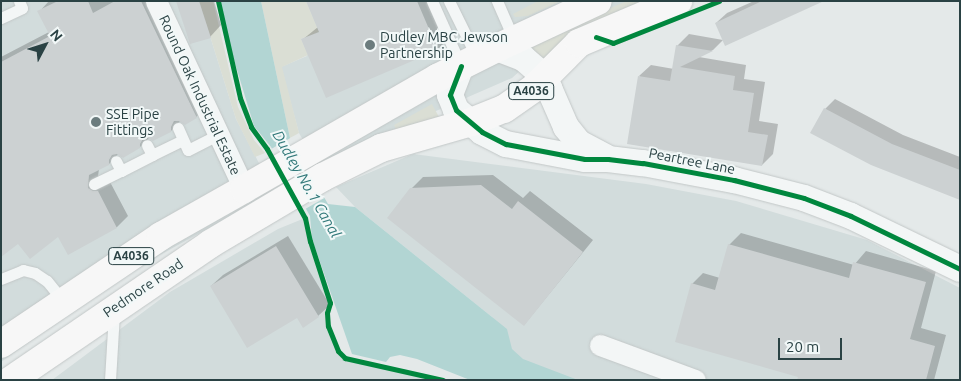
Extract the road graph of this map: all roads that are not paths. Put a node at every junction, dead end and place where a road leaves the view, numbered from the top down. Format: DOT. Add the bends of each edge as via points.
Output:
graph roads {
  1 [pos="19,1"];
  2 [pos="156,1"];
  3 [pos="432,1"];
  4 [pos="449,1"];
  5 [pos="497,1"];
  6 [pos="598,1"];
  7 [pos="678,1"];
  8 [pos="1,18"];
  9 [pos="487,53"];
  10 [pos="543,78"];
  11 [pos="471,122"];
  12 [pos="178,128"];
  13 [pos="218,134"];
  14 [pos="183,140"];
  15 [pos="608,159"];
  16 [pos="255,183"];
  17 [pos="94,184"];
  18 [pos="960,269"];
  19 [pos="1,279"];
  20 [pos="63,301"];
  21 [pos="114,308"];
  22 [pos="1,344"];
  23 [pos="600,345"];
  24 [pos="11,380"];
  25 [pos="110,380"];
  26 [pos="695,380"];
  1 -- 8 [label="lane" via="22,8"];
  2 -- 13 [label="street, Round Oak Industrial Estate"];
  3 -- 9 [label="lane"];
  4 -- 9 [label="lane"];
  5 -- 9 [label="lane"];
  6 -- 9 [label="highway"];
  7 -- 10 [label="highway, A4036" via="580,44"];
  9 -- 10 [label="street" via="523,58"];
  9 -- 11 [label="street, Peartree Lane" via="450,95 456,110"];
  9 -- 16 [label="highway, A4036"];
  10 -- 11 [label="highway, A4036" via="504,109"];
  10 -- 15 [label="street, Peartree Lane" via="566,128 579,143"];
  11 -- 15 [label="street, Peartree Lane" via="506,144 585,160"];
  11 -- 21 [label="highway, Pedmore Road / A4036" via="381,148 323,177 210,244"];
  12 -- 14 [label="lane"];
  13 -- 14 [label="lane" via="188,150"];
  13 -- 16 [label="street, Round Oak Industrial Estate"];
  14 -- 17 [label="lane" via="150,150 118,166"];
  15 -- 18 [label="street, Peartree Lane" via="734,180 804,198 851,216"];
  16 -- 20 [label="highway, A4036" via="161,236"];
  19 -- 20 [label="lane" via="23,270 35,273 47,280"];
  20 -- 22 [label="highway, A4036"];
  21 -- 24 [label="highway, Pedmore Road / A4036"];
  21 -- 25 [label="lane"];
  23 -- 26 [label="street"];
}
